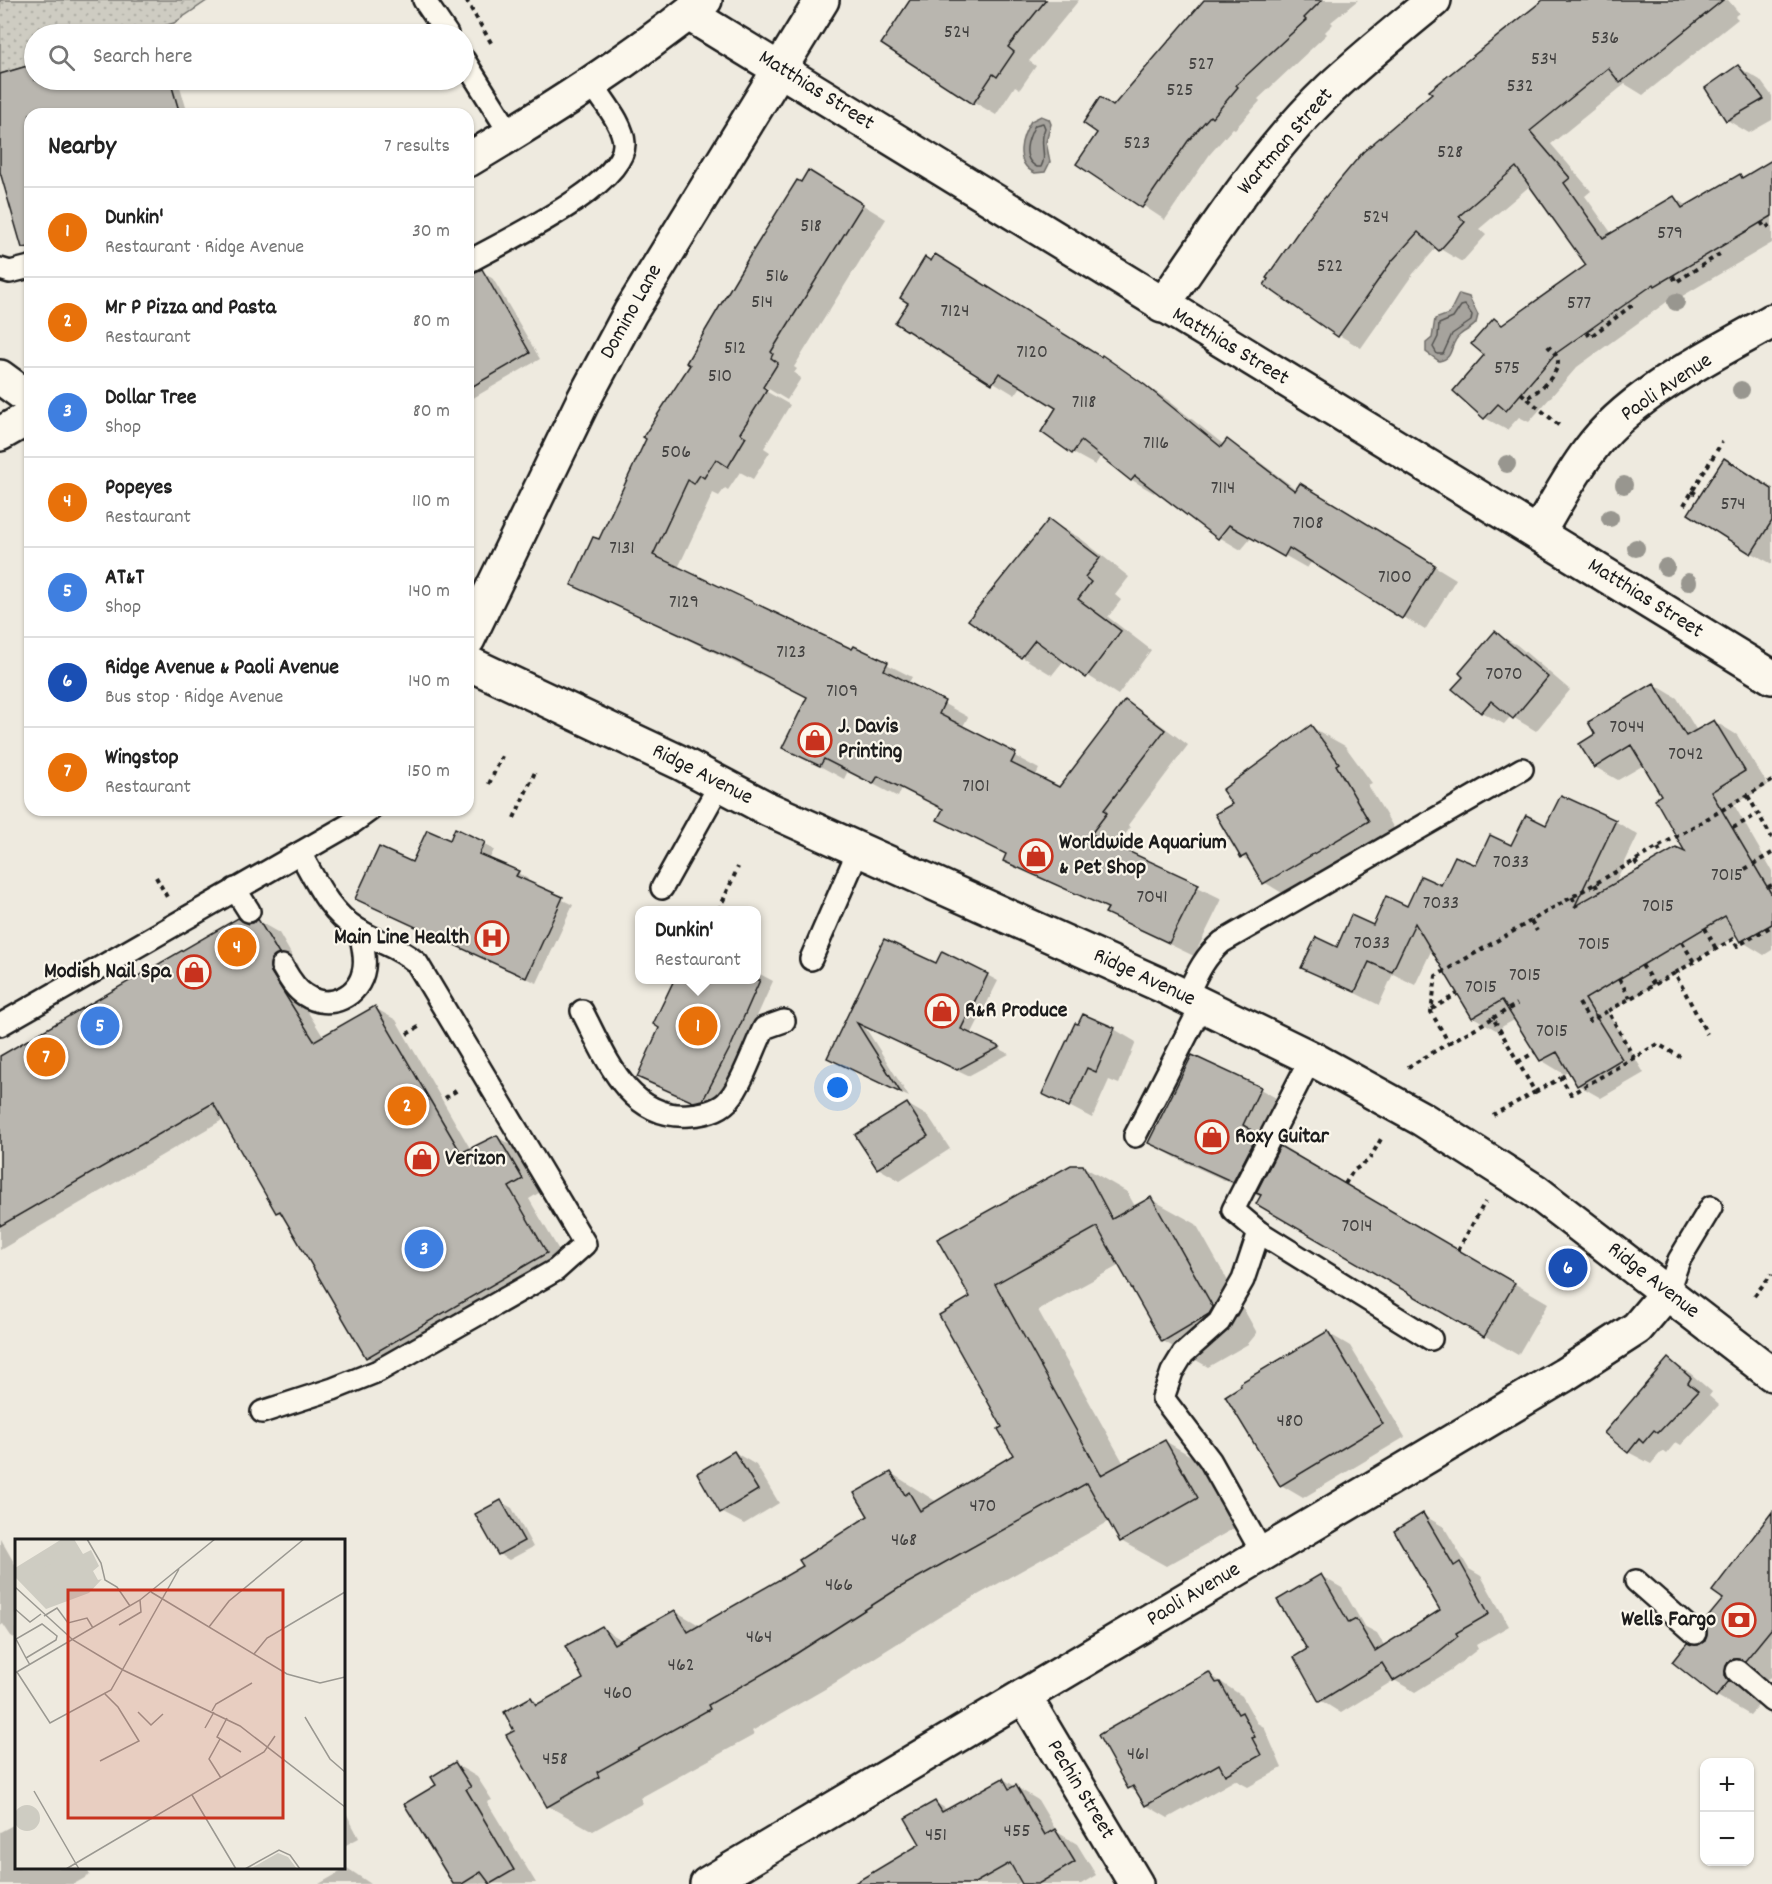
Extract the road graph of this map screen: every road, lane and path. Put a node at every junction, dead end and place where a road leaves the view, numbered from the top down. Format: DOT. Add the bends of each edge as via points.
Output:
graph roads {
  1 [pos="424,0"];
  2 [pos="466,0"];
  3 [pos="822,0"];
  4 [pos="1434,0"];
  5 [pos="697,7"];
  6 [pos="440,24"];
  7 [pos="494,49"];
  8 [pos="780,68"];
  9 [pos="474,76"];
  10 [pos="592,83"];
  11 [pos="511,135"];
  12 [pos="474,157"];
  13 [pos="1761,222"];
  14 [pos="1772,224"];
  15 [pos="1723,252"];
  16 [pos="474,259"];
  17 [pos="24,268"];
  18 [pos="0,269"];
  19 [pos="1673,276"];
  20 [pos="1635,303"];
  21 [pos="1162,306"];
  22 [pos="1772,321"];
  23 [pos="1587,332"];
  24 [pos="1548,346"];
  25 [pos="0,377"];
  26 [pos="1521,393"];
  27 [pos="24,395"];
  28 [pos="1528,397"];
  29 [pos="24,420"];
  30 [pos="1566,431"];
  31 [pos="0,434"];
  32 [pos="1722,442"];
  33 [pos="1692,492"];
  34 [pos="1699,496"];
  35 [pos="1684,505"];
  36 [pos="1538,533"];
  37 [pos="474,627"];
  38 [pos="474,666"];
  39 [pos="1772,677"];
  40 [pos="502,756"];
  41 [pos="1522,769"];
  42 [pos="535,772"];
  43 [pos="1772,781"];
  44 [pos="489,784"];
  45 [pos="720,784"];
  46 [pos="1748,796"];
  47 [pos="1758,814"];
  48 [pos="360,816"];
  49 [pos="514,818"];
  50 [pos="1733,828"];
  51 [pos="1772,838"];
  52 [pos="1658,848"];
  53 [pos="859,849"];
  54 [pos="300,853"];
  55 [pos="1772,853"];
  56 [pos="1662,856"];
  57 [pos="1635,861"];
  58 [pos="738,867"];
  59 [pos="1745,869"];
  60 [pos="1640,870"];
  61 [pos="156,877"];
  62 [pos="1595,884"];
  63 [pos="662,888"];
  64 [pos="235,889"];
  65 [pos="1600,893"];
  66 [pos="1572,897"];
  67 [pos="171,903"];
  68 [pos="720,906"];
  69 [pos="1577,906"];
  70 [pos="249,911"];
  71 [pos="1531,921"];
  72 [pos="1772,926"];
  73 [pos="1705,928"];
  74 [pos="360,931"];
  75 [pos="1537,931"];
  76 [pos="1682,942"];
  77 [pos="1716,949"];
  78 [pos="811,958"];
  79 [pos="1694,962"];
  80 [pos="1642,965"];
  81 [pos="282,966"];
  82 [pos="1674,973"];
  83 [pos="1619,979"];
  84 [pos="1654,985"];
  85 [pos="1457,994"];
  86 [pos="1630,999"];
  87 [pos="1194,1001"];
  88 [pos="1579,1003"];
  89 [pos="1517,1004"];
  90 [pos="1431,1009"];
  91 [pos="582,1011"];
  92 [pos="1608,1011"];
  93 [pos="1493,1018"];
  94 [pos="784,1022"];
  95 [pos="0,1025"];
  96 [pos="1707,1034"];
  97 [pos="1449,1043"];
  98 [pos="1534,1052"];
  99 [pos="1680,1057"];
  100 [pos="1311,1058"];
  101 [pos="1634,1058"];
  102 [pos="1518,1062"];
  103 [pos="1408,1067"];
  104 [pos="1569,1073"];
  105 [pos="1561,1078"];
  106 [pos="1535,1092"];
  107 [pos="1493,1115"];
  108 [pos="1135,1136"];
  109 [pos="1381,1139"];
  110 [pos="1345,1184"];
  111 [pos="1485,1202"];
  112 [pos="1711,1207"];
  113 [pos="1259,1232"];
  114 [pos="1458,1250"];
  115 [pos="1772,1274"];
  116 [pos="1668,1291"];
  117 [pos="1755,1296"];
  118 [pos="1431,1338"];
  119 [pos="1772,1374"];
  120 [pos="262,1412"];
  121 [pos="1263,1554"];
  122 [pos="1636,1581"];
  123 [pos="1695,1633"];
  124 [pos="1737,1671"];
  125 [pos="1024,1696"];
  126 [pos="1772,1701"];
  127 [pos="707,1884"];
  128 [pos="1136,1884"];
  1 -- 6 [label="lane"];
  2 -- 7 [label="path"];
  3 -- 8 [label="street, Domino Lane"];
  4 -- 21 [label="street, Wartman Street" via="1329,90 1291,131 1255,174"];
  5 -- 8 [label="street, Matthias Street"];
  5 -- 10 [label="street"];
  8 -- 21 [label="street, Matthias Street"];
  8 -- 37 [label="street, Domino Lane" via="630,313"];
  9 -- 11 [label="lane"];
  10 -- 11 [label="street"];
  10 -- 16 [label="lane" via="622,132 624,152 617,165 589,193"];
  11 -- 12 [label="street"];
  13 -- 14 [label="path" via="1765,228"];
  15 -- 19 [label="path" via="1676,282"];
  17 -- 18 [label="lane" via="10,272"];
  20 -- 23 [label="path" via="1590,337"];
  21 -- 36 [label="street, Matthias Street"];
  22 -- 36 [label="street, Paoli Avenue" via="1643,399 1613,424 1590,450"];
  24 -- 28 [label="path" via="1558,364 1539,390"];
  25 -- 27 [label="street"];
  26 -- 28 [label="path"];
  28 -- 30 [label="path"];
  29 -- 31 [label="street"];
  32 -- 33 [label="path"];
  33 -- 34 [label="path"];
  33 -- 35 [label="path"];
  36 -- 39 [label="street, Matthias Street"];
  38 -- 45 [label="street, Ridge Avenue"];
  40 -- 44 [label="path"];
  41 -- 87 [label="lane" via="1222,942 1209,952"];
  42 -- 49 [label="path"];
  43 -- 46 [label="path"];
  45 -- 53 [label="street, Ridge Avenue"];
  45 -- 63 [label="lane"];
  46 -- 47 [label="path"];
  46 -- 52 [label="path"];
  47 -- 50 [label="path"];
  47 -- 51 [label="path"];
  48 -- 54 [label="lane"];
  52 -- 56 [label="path"];
  52 -- 57 [label="path"];
  53 -- 78 [label="lane"];
  53 -- 87 [label="street, Ridge Avenue"];
  54 -- 64 [label="lane"];
  54 -- 74 [label="lane" via="327,902 341,919"];
  55 -- 59 [label="path"];
  57 -- 60 [label="path"];
  57 -- 62 [label="path"];
  58 -- 68 [label="path"];
  61 -- 67 [label="path"];
  62 -- 65 [label="path"];
  62 -- 66 [label="path"];
  64 -- 70 [label="lane"];
  64 -- 95 [label="lane"];
  66 -- 69 [label="path"];
  66 -- 71 [label="path"];
  71 -- 75 [label="path"];
  71 -- 90 [label="path" via="1436,976"];
  72 -- 77 [label="path" via="1737,946 1733,939"];
  73 -- 77 [label="path"];
  74 -- 81 [label="lane" via="364,968 360,982 342,1000 328,1002 305,995"];
  74 -- 120 [label="lane" via="401,950 423,973 585,1244 556,1270 378,1371"];
  76 -- 79 [label="path"];
  77 -- 79 [label="path"];
  79 -- 82 [label="path"];
  80 -- 84 [label="path"];
  82 -- 84 [label="path"];
  82 -- 96 [label="path"];
  83 -- 86 [label="path"];
  84 -- 86 [label="path"];
  85 -- 90 [label="path"];
  86 -- 92 [label="path"];
  87 -- 100 [label="street, Ridge Avenue"];
  87 -- 108 [label="lane"];
  88 -- 92 [label="path" via="1590,1022"];
  89 -- 93 [label="path"];
  90 -- 97 [label="path"];
  91 -- 94 [label="lane" via="627,1092 664,1113 683,1116 716,1110 731,1098 764,1028"];
  92 -- 101 [label="path"];
  93 -- 97 [label="path"];
  93 -- 102 [label="path"];
  97 -- 103 [label="path"];
  98 -- 102 [label="path"];
  99 -- 101 [label="path" via="1658,1044"];
  100 -- 113 [label="lane" via="1233,1210"];
  100 -- 116 [label="street, Ridge Avenue" via="1422,1119 1498,1167"];
  101 -- 105 [label="path" via="1571,1094"];
  102 -- 106 [label="path"];
  104 -- 105 [label="path"];
  105 -- 106 [label="path"];
  106 -- 107 [label="path"];
  109 -- 110 [label="path" via="1369,1160 1353,1171"];
  111 -- 114 [label="path"];
  112 -- 116 [label="lane" via="1679,1260"];
  113 -- 118 [label="lane"];
  113 -- 121 [label="lane" via="1243,1280 1219,1322 1183,1354 1163,1398 1209,1460"];
  115 -- 117 [label="path"];
  116 -- 119 [label="street, Ridge Avenue"];
  116 -- 121 [label="street, Paoli Avenue" via="1637,1328 1620,1340"];
  121 -- 125 [label="street, Paoli Avenue"];
  122 -- 123 [label="lane"];
  124 -- 126 [label="lane"];
  125 -- 127 [label="street, Paoli Avenue"];
  125 -- 128 [label="street, Pechin Street"];
}
